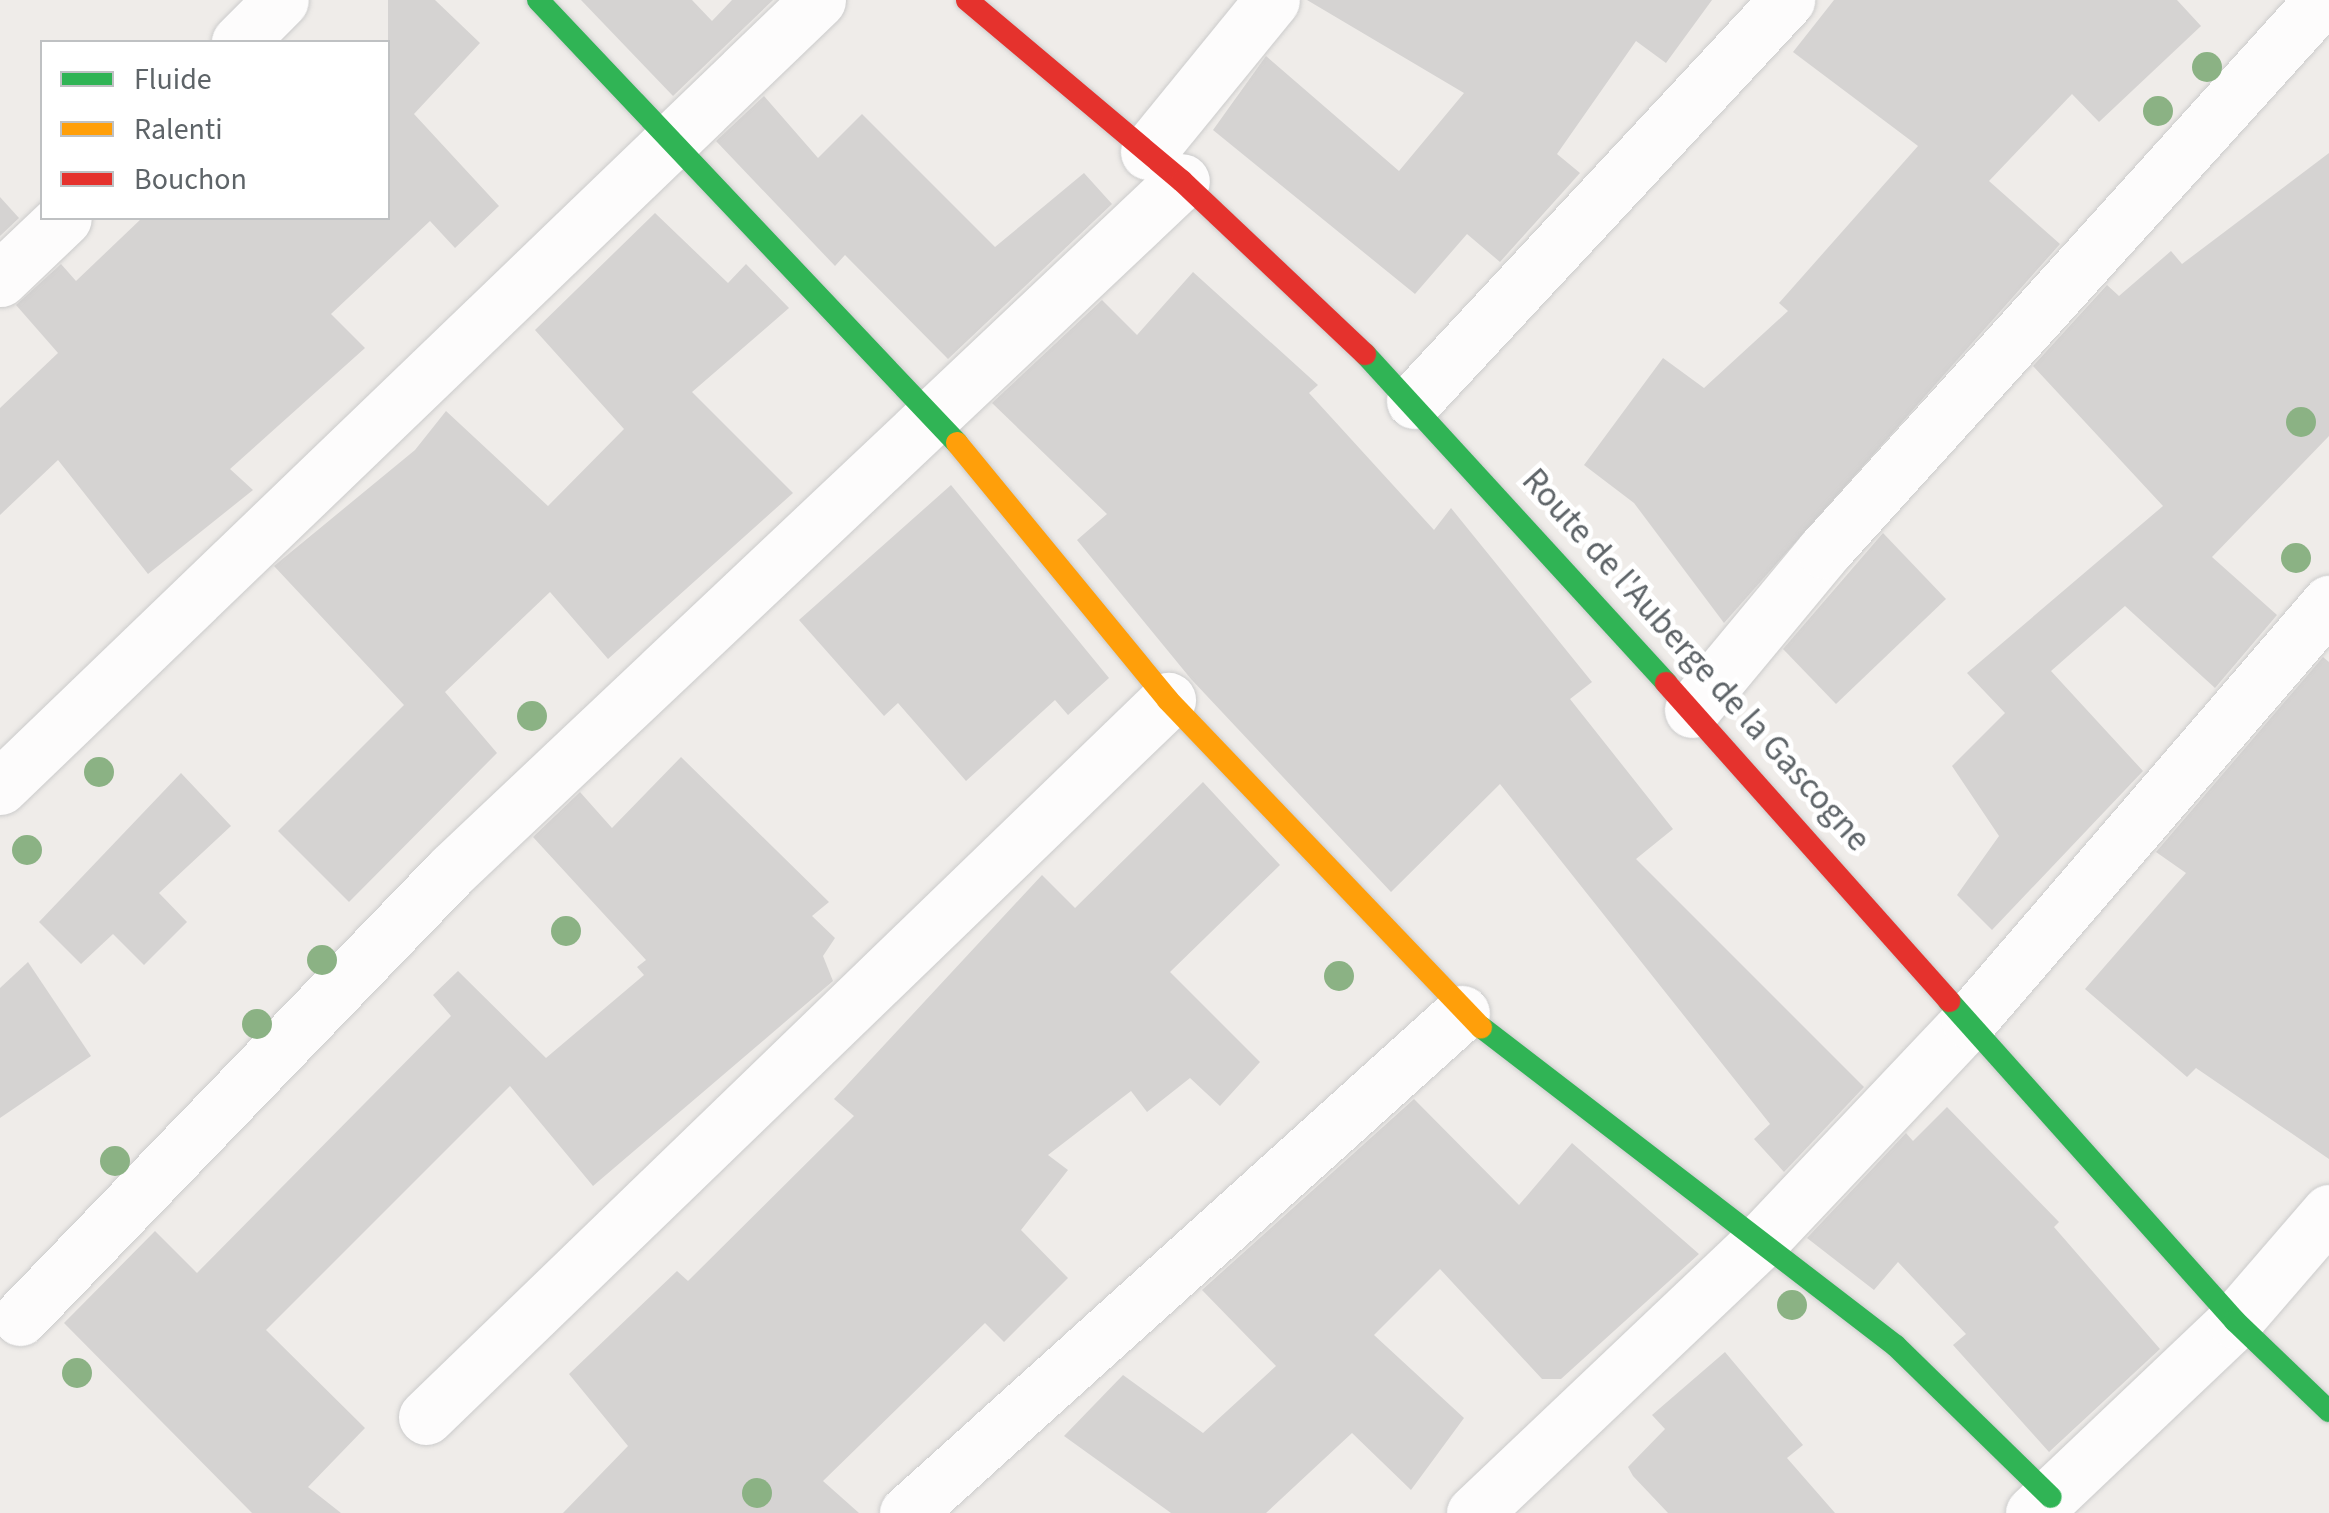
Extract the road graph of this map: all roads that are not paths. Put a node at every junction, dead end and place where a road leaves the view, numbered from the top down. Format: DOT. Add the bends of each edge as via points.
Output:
graph roads {
  1 [pos="281,0"];
  2 [pos="538,0"];
  3 [pos="818,0"];
  4 [pos="967,0"];
  5 [pos="1272,0"];
  6 [pos="1787,0"];
  7 [pos="2322,0"];
  8 [pos="241,40"];
  9 [pos="670,134"];
  10 [pos="1165,166"];
  11 [pos="62,220"];
  12 [pos="0,279"];
  13 [pos="1414,401"];
  14 [pos="933,414"];
  15 [pos="2329,604"];
  16 [pos="1168,700"];
  17 [pos="1692,710"];
  18 [pos="0,787"];
  19 [pos="1462,1013"];
  20 [pos="1969,1020"];
  21 [pos="2329,1212"];
  22 [pos="1760,1242"];
  23 [pos="20,1318"];
  24 [pos="2235,1320"];
  25 [pos="2329,1411"];
  26 [pos="426,1418"];
  27 [pos="2042,1505"];
  28 [pos="907,1513"];
  29 [pos="1474,1513"];
  1 -- 8 [label="street"];
  2 -- 9 [label="street"];
  3 -- 9 [label="street"];
  4 -- 10 [label="street, Route de l'Auberge de la Gascogne"];
  5 -- 10 [label="street"];
  6 -- 13 [label="street"];
  7 -- 17 [label="street" via="1824,550"];
  9 -- 14 [label="street"];
  9 -- 18 [label="street"];
  10 -- 13 [label="street, Route de l'Auberge de la Gascogne"];
  10 -- 14 [label="street"];
  11 -- 12 [label="street"];
  13 -- 17 [label="street, Route de l'Auberge de la Gascogne"];
  14 -- 16 [label="street"];
  14 -- 23 [label="street" via="451,871"];
  15 -- 20 [label="street"];
  16 -- 19 [label="street"];
  16 -- 26 [label="street"];
  17 -- 20 [label="street, Route de l'Auberge de la Gascogne"];
  19 -- 22 [label="street"];
  19 -- 28 [label="street"];
  20 -- 22 [label="street"];
  20 -- 24 [label="street, Route de l'Auberge de la Gascogne"];
  21 -- 24 [label="street"];
  22 -- 27 [label="street" via="1896,1346"];
  22 -- 29 [label="street"];
  24 -- 25 [label="street, Route de l'Auberge de la Gascogne"];
  24 -- 27 [label="street"];
}
